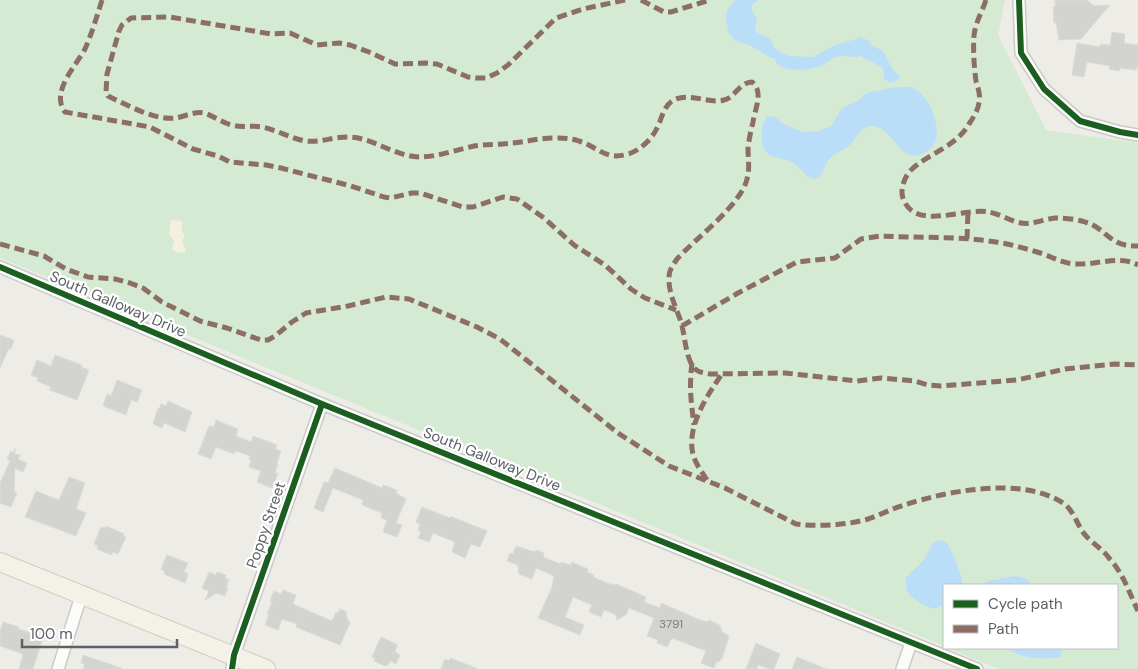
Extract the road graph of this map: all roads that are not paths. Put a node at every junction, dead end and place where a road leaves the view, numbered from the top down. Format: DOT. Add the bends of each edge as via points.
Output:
graph roads {
  1 [pos="1019,0"];
  2 [pos="1138,134"];
  3 [pos="0,267"];
  4 [pos="322,404"];
  5 [pos="0,562"];
  6 [pos="81,596"];
  7 [pos="911,642"];
  8 [pos="233,662"];
  9 [pos="58,669"];
  10 [pos="266,669"];
  11 [pos="902,669"];
  12 [pos="977,669"];
  1 -- 2 [label="street" via="1021,52 1044,89 1080,120"];
  3 -- 4 [label="street, South Galloway Drive"];
  4 -- 7 [label="street, South Galloway Drive"];
  4 -- 8 [label="street, Poppy Street"];
  5 -- 6 [label="main road"];
  6 -- 8 [label="main road"];
  6 -- 9 [label="street"];
  7 -- 11 [label="street"];
  7 -- 12 [label="street, South Galloway Drive"];
  8 -- 10 [label="main road"];
}
